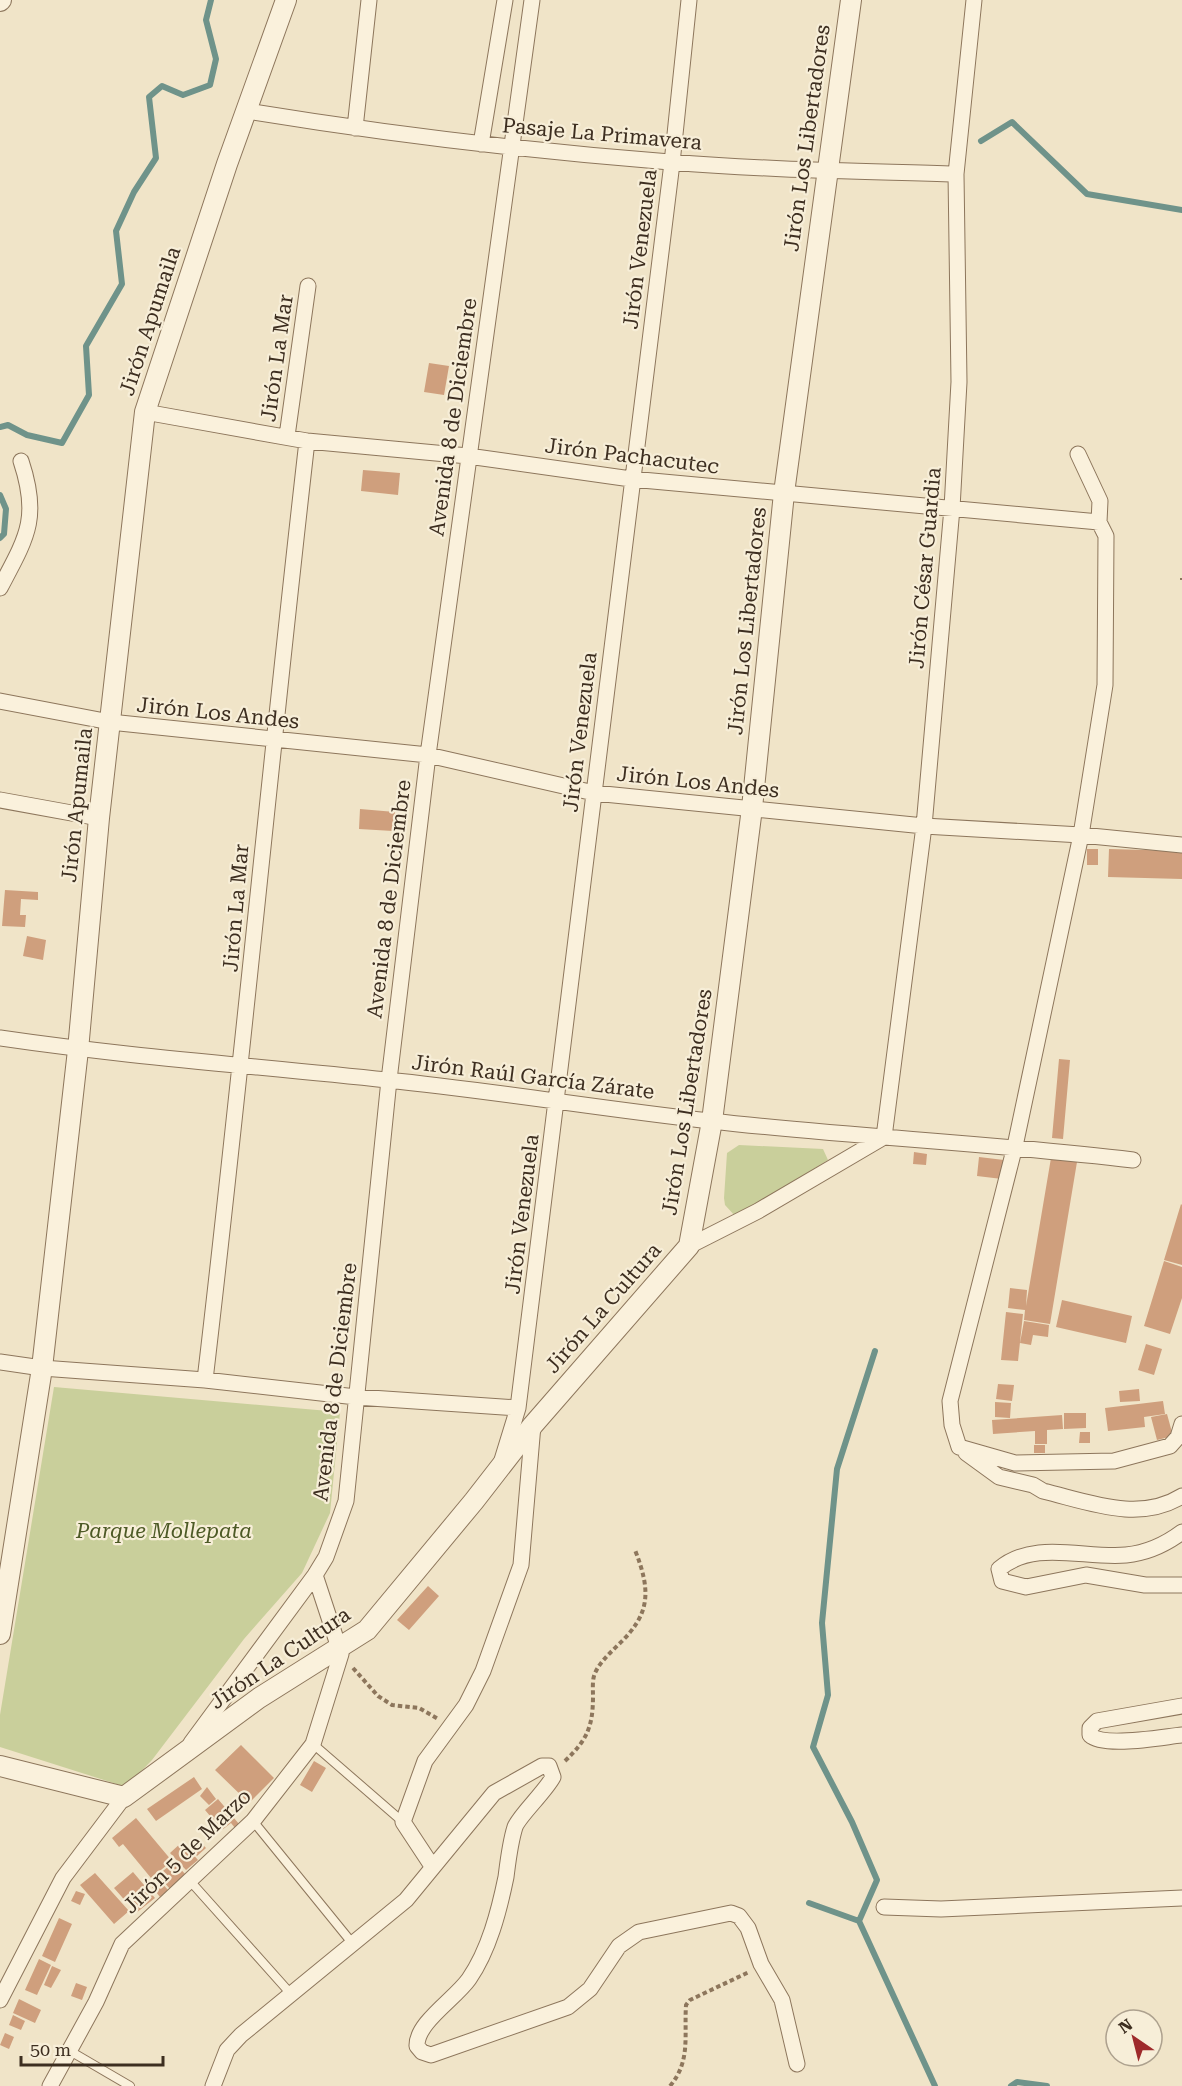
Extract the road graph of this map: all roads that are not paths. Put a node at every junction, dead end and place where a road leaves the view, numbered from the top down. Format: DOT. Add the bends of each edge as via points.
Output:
graph roads {
  1 [pos="286,0"];
  2 [pos="369,0"];
  3 [pos="505,0"];
  4 [pos="532,0"];
  5 [pos="689,0"];
  6 [pos="850,0"];
  7 [pos="974,0"];
  8 [pos="247,111"];
  9 [pos="355,128"];
  10 [pos="482,144"];
  11 [pos="513,148"];
  12 [pos="672,163"];
  13 [pos="826,170"];
  14 [pos="956,174"];
  15 [pos="308,286"];
  16 [pos="146,412"];
  17 [pos="287,436"];
  18 [pos="307,441"];
  19 [pos="1078,454"];
  20 [pos="468,456"];
  21 [pos="21,460"];
  22 [pos="631,479"];
  23 [pos="784,494"];
  24 [pos="952,508"];
  25 [pos="1099,522"];
  26 [pos="0,588"];
  27 [pos="0,701"];
  28 [pos="110,722"];
  29 [pos="273,741"];
  30 [pos="428,755"];
  31 [pos="594,793"];
  32 [pos="0,800"];
  33 [pos="752,808"];
  34 [pos="99,818"];
  35 [pos="924,826"];
  36 [pos="1081,835"];
  37 [pos="1182,845"];
  38 [pos="0,1038"];
  39 [pos="78,1050"];
  40 [pos="242,1067"];
  41 [pos="389,1080"];
  42 [pos="557,1103"];
  43 [pos="712,1121"];
  44 [pos="884,1137"];
  45 [pos="1015,1146"];
  46 [pos="1132,1160"];
  47 [pos="689,1246"];
  48 [pos="0,1362"];
  49 [pos="42,1368"];
  50 [pos="205,1380"];
  51 [pos="356,1397"];
  52 [pos="518,1408"];
  53 [pos="1182,1424"];
  54 [pos="532,1425"];
  55 [pos="959,1447"];
  56 [pos="501,1466"];
  57 [pos="1182,1496"];
  58 [pos="1182,1532"];
  59 [pos="315,1575"];
  60 [pos="1182,1585"];
  61 [pos="0,1634"];
  62 [pos="340,1651"];
  63 [pos="1182,1706"];
  64 [pos="1182,1734"];
  65 [pos="313,1744"];
  66 [pos="181,1757"];
  67 [pos="0,1766"];
  68 [pos="124,1797"];
  69 [pos="253,1821"];
  70 [pos="403,1822"];
  71 [pos="432,1866"];
  72 [pos="191,1882"];
  73 [pos="1182,1898"];
  74 [pos="884,1907"];
  75 [pos="352,1944"];
  76 [pos="291,1994"];
  77 [pos="0,2000"];
  78 [pos="70,2051"];
  79 [pos="797,2064"];
  80 [pos="50,2086"];
  81 [pos="130,2086"];
  82 [pos="213,2086"];
  1 -- 8 [label="street, Jirón Apumaila"];
  2 -- 9 [label="street"];
  3 -- 10 [label="street"];
  4 -- 11 [label="street, Avenida 8 de Diciembre"];
  5 -- 12 [label="street, Jirón Venezuela"];
  6 -- 13 [label="street, Jirón Los Libertadores"];
  7 -- 14 [label="street, Jirón César Guardia"];
  8 -- 9 [label="street, Pasaje La Primavera"];
  8 -- 16 [label="street, Jirón Apumaila"];
  9 -- 10 [label="street, Pasaje La Primavera"];
  10 -- 11 [label="street, Pasaje La Primavera"];
  11 -- 12 [label="street, Pasaje La Primavera"];
  11 -- 20 [label="street, Avenida 8 de Diciembre"];
  12 -- 13 [label="street, Pasaje La Primavera"];
  12 -- 22 [label="street, Jirón Venezuela"];
  13 -- 14 [label="street, Pasaje La Primavera"];
  13 -- 23 [label="street, Jirón Los Libertadores"];
  14 -- 24 [label="street, Jirón César Guardia" via="959,382"];
  15 -- 17 [label="street, Jirón La Mar"];
  16 -- 17 [label="street, Jirón Pachacutec"];
  16 -- 28 [label="street, Jirón Apumaila"];
  17 -- 18 [label="street, Jirón Pachacutec"];
  18 -- 20 [label="street, Jirón Pachacutec"];
  18 -- 29 [label="street, Jirón La Mar"];
  19 -- 25 [label="street" via="1100,501"];
  20 -- 22 [label="street, Jirón Pachacutec"];
  20 -- 30 [label="street, Avenida 8 de Diciembre"];
  21 -- 26 [label="street" via="32,500 30,523"];
  22 -- 23 [label="street, Jirón Pachacutec"];
  22 -- 31 [label="street, Jirón Venezuela"];
  23 -- 24 [label="street, Jirón Pachacutec"];
  23 -- 33 [label="street, Jirón Los Libertadores"];
  24 -- 25 [label="street, Jirón Pachacutec"];
  24 -- 35 [label="street, Jirón César Guardia"];
  25 -- 36 [label="street" via="1106,536 1105,684"];
  27 -- 28 [label="street, Jirón Los Andes"];
  28 -- 29 [label="street, Jirón Los Andes"];
  28 -- 34 [label="street, Jirón Apumaila"];
  29 -- 30 [label="street, Jirón Los Andes"];
  29 -- 40 [label="street, Jirón La Mar"];
  30 -- 31 [label="street, Jirón Los Andes"];
  30 -- 41 [label="street, Avenida 8 de Diciembre"];
  31 -- 33 [label="street, Jirón Los Andes"];
  31 -- 42 [label="street, Jirón Venezuela"];
  32 -- 34 [label="street"];
  33 -- 35 [label="street, Jirón Los Andes"];
  33 -- 43 [label="street, Jirón Los Libertadores"];
  34 -- 39 [label="street, Jirón Apumaila"];
  35 -- 36 [label="street, Jirón Los Andes"];
  35 -- 44 [label="street, Jirón César Guardia"];
  36 -- 37 [label="street, Jirón Los Andes"];
  36 -- 45 [label="street"];
  38 -- 39 [label="street, Jirón Raúl García Zárate"];
  39 -- 40 [label="street, Jirón Raúl García Zárate"];
  39 -- 49 [label="street, Jirón Apumaila"];
  40 -- 41 [label="street, Jirón Raúl García Zárate"];
  40 -- 50 [label="street, Jirón La Mar"];
  41 -- 42 [label="street, Jirón Raúl García Zárate"];
  41 -- 51 [label="street, Avenida 8 de Diciembre"];
  42 -- 43 [label="street, Jirón Raúl García Zárate"];
  42 -- 52 [label="street, Jirón Venezuela"];
  43 -- 44 [label="street, Jirón Raúl García Zárate"];
  43 -- 47 [label="street, Jirón Los Libertadores"];
  44 -- 45 [label="street, Jirón Raúl García Zárate"];
  44 -- 47 [label="street" via="758,1211"];
  45 -- 46 [label="street, Jirón Raúl García Zárate"];
  45 -- 55 [label="street" via="950,1401"];
  47 -- 54 [label="street, Jirón La Cultura"];
  48 -- 49 [label="street"];
  49 -- 50 [label="street"];
  49 -- 61 [label="street, Jirón Apumaila"];
  50 -- 51 [label="street"];
  51 -- 52 [label="street"];
  51 -- 59 [label="street, Avenida 8 de Diciembre" via="346,1501 326,1557"];
  52 -- 56 [label="street, Jirón Venezuela"];
  53 -- 55 [label="street" via="1170,1446 1114,1461 1015,1463"];
  54 -- 56 [label="street, Jirón La Cultura"];
  54 -- 70 [label="street" via="521,1565 483,1671 425,1761"];
  55 -- 57 [label="street" via="999,1477 1082,1501 1142,1511 1172,1503"];
  56 -- 62 [label="street, Jirón La Cultura" via="367,1630"];
  58 -- 60 [label="street" via="1165,1544 1126,1555 1050,1552 1013,1560 999,1569 1002,1581 1026,1587 1077,1575 1145,1585"];
  59 -- 62 [label="street"];
  59 -- 66 [label="street, Avenida 8 de Diciembre"];
  62 -- 65 [label="street, Jirón 5 de Marzo"];
  62 -- 66 [label="street, Jirón La Cultura" via="259,1698"];
  63 -- 64 [label="street" via="1096,1721 1090,1735 1096,1740 1110,1741"];
  65 -- 69 [label="street, Jirón 5 de Marzo"];
  65 -- 70 [label="lane"];
  66 -- 68 [label="street, Jirón La Cultura"];
  67 -- 68 [label="street"];
  68 -- 77 [label="street, Jirón La Cultura" via="63,1878"];
  69 -- 72 [label="street, Jirón 5 de Marzo"];
  69 -- 75 [label="lane"];
  70 -- 71 [label="street"];
  71 -- 75 [label="street" via="406,1900"];
  71 -- 79 [label="street" via="494,1793 533,1770 549,1766 553,1770 546,1790 515,1825 503,1892 481,1957 453,1998 421,2028 417,2046 422,2052 430,2055 455,2048 568,2007 590,1989 620,1946 639,1932 732,1913 748,1928 761,1964 783,2000"];
  72 -- 76 [label="lane"];
  72 -- 78 [label="street, Jirón 5 de Marzo" via="122,1944"];
  73 -- 74 [label="street" via="940,1909"];
  75 -- 76 [label="street"];
  76 -- 82 [label="street" via="226,2050"];
  78 -- 80 [label="street, Jirón 5 de Marzo"];
  78 -- 81 [label="lane"];
}
